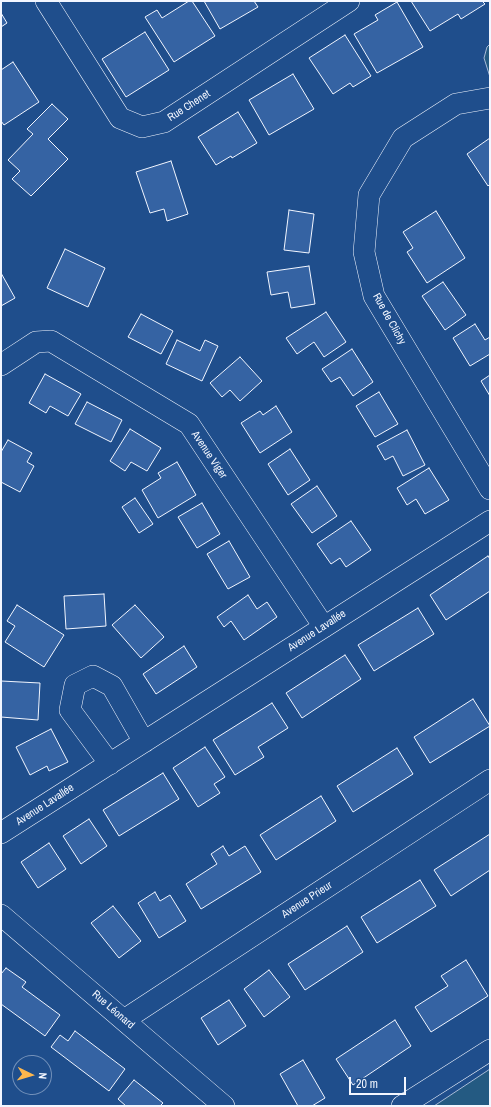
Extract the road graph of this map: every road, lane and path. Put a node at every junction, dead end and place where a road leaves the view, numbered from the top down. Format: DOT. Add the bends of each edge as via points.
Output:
graph roads {
  1 [pos="46,1"];
  2 [pos="349,1"];
  3 [pos="490,98"];
  4 [pos="1,365"];
  5 [pos="490,489"];
  6 [pos="490,520"];
  7 [pos="324,627"];
  8 [pos="144,742"];
  9 [pos="110,764"];
  10 [pos="490,780"];
  11 [pos="1,833"];
  12 [pos="1,915"];
  13 [pos="124,1020"];
  14 [pos="489,1053"];
  15 [pos="224,1106"];
  16 [pos="402,1106"];
  1 -- 2 [label="street, Rue Chenet" via="120,118 142,128 164,122"];
  3 -- 5 [label="street, Rue de Clichy" via="456,104 403,138 369,195 364,252 374,296"];
  4 -- 7 [label="street, Avenue Viger" via="36,342 51,341 188,424"];
  6 -- 7 [label="street, Avenue Lavallée"];
  7 -- 8 [label="street, Avenue Lavallée"];
  8 -- 9 [label="street, Avenue Lavallée"];
  8 -- 9 [label="street" via="112,686 93,676 75,685 70,710"];
  9 -- 11 [label="street, Avenue Lavallée"];
  10 -- 13 [label="street, Avenue Prieur"];
  12 -- 13 [label="street, Rue Léonard"];
  13 -- 15 [label="street, Rue Léonard"];
  14 -- 16 [label="street"];
}
